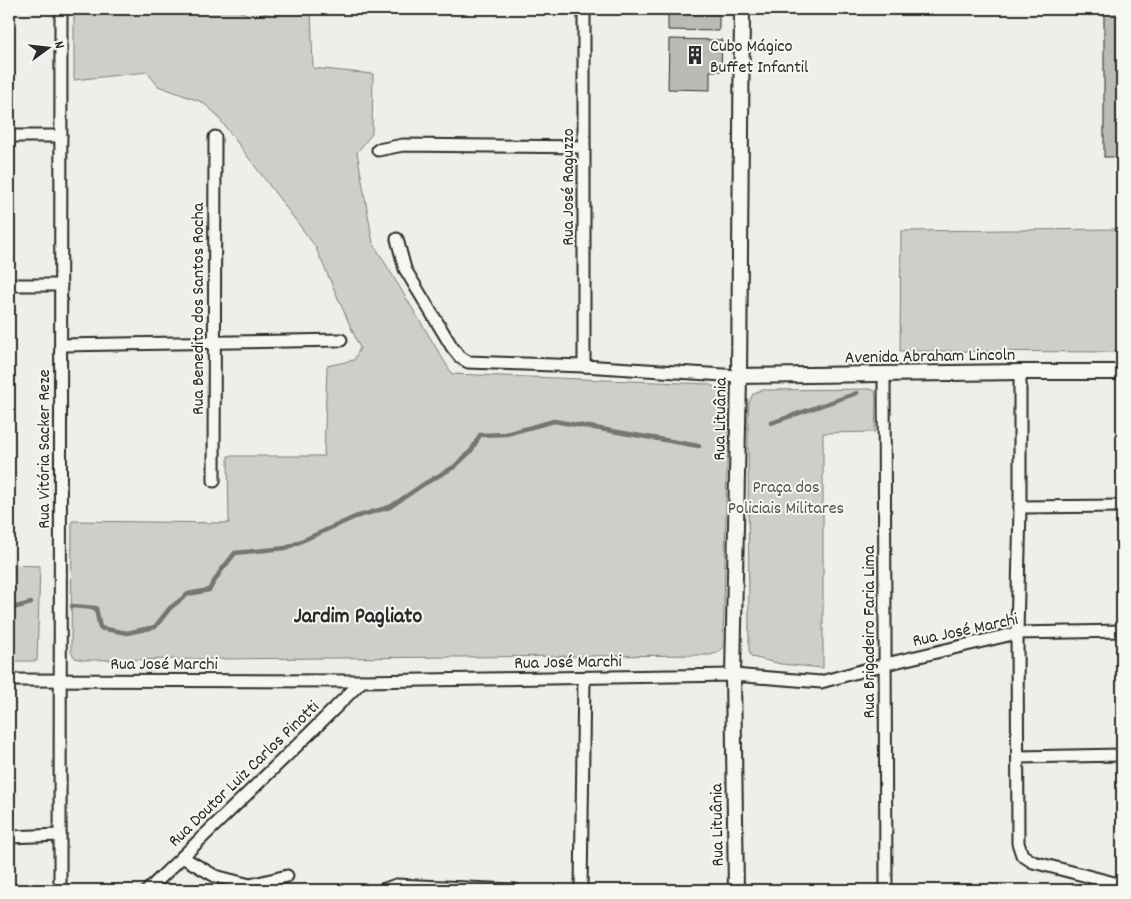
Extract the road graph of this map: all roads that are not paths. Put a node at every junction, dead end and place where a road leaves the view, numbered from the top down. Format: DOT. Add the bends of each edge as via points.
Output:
graph roads {
  1 [pos="61,9"];
  2 [pos="584,9"];
  3 [pos="742,9"];
  4 [pos="9,136"];
  5 [pos="61,136"];
  6 [pos="215,137"];
  7 [pos="584,147"];
  8 [pos="378,150"];
  9 [pos="397,239"];
  10 [pos="9,285"];
  11 [pos="61,285"];
  12 [pos="341,340"];
  13 [pos="214,342"];
  14 [pos="61,345"];
  15 [pos="584,366"];
  16 [pos="1020,372"];
  17 [pos="1122,372"];
  18 [pos="884,374"];
  19 [pos="739,376"];
  20 [pos="214,480"];
  21 [pos="1020,506"];
  22 [pos="1122,506"];
  23 [pos="1122,631"];
  24 [pos="1018,633"];
  25 [pos="886,664"];
  26 [pos="733,675"];
  27 [pos="584,678"];
  28 [pos="9,680"];
  29 [pos="60,680"];
  30 [pos="362,681"];
  31 [pos="1122,755"];
  32 [pos="1018,757"];
  33 [pos="60,836"];
  34 [pos="9,837"];
  35 [pos="182,857"];
  36 [pos="287,876"];
  37 [pos="1122,885"];
  38 [pos="60,890"];
  39 [pos="148,890"];
  40 [pos="382,890"];
  41 [pos="515,890"];
  42 [pos="581,890"];
  43 [pos="736,890"];
  44 [pos="886,890"];
  1 -- 5 [label="street, Rua Vitória Sacker Reze"];
  2 -- 7 [label="street, Rua José Raguzzo"];
  3 -- 19 [label="street, Rua Lituânia"];
  4 -- 5 [label="street"];
  5 -- 11 [label="street, Rua Vitória Sacker Reze"];
  6 -- 13 [label="street, Rua Benedito dos Santos Rocha"];
  7 -- 8 [label="street" via="403,145"];
  7 -- 15 [label="street, Rua José Raguzzo"];
  9 -- 15 [label="street" via="405,269 460,357 468,362"];
  10 -- 11 [label="street"];
  11 -- 14 [label="street, Rua Vitória Sacker Reze"];
  12 -- 13 [label="street"];
  13 -- 14 [label="street"];
  13 -- 20 [label="street, Rua Benedito dos Santos Rocha"];
  14 -- 29 [label="street, Rua Vitória Sacker Reze"];
  15 -- 19 [label="street"];
  16 -- 17 [label="street, Avenida Abraham Lincoln"];
  16 -- 18 [label="street, Avenida Abraham Lincoln"];
  16 -- 21 [label="street"];
  18 -- 19 [label="street, Avenida Abraham Lincoln"];
  18 -- 25 [label="street, Rua Brigadeiro Faria Lima"];
  19 -- 26 [label="street, Rua Lituânia"];
  21 -- 22 [label="street"];
  21 -- 24 [label="street"];
  23 -- 24 [label="street, Rua José Marchi"];
  24 -- 25 [label="street, Rua José Marchi"];
  24 -- 32 [label="street"];
  25 -- 26 [label="street, Rua José Marchi" via="822,682"];
  25 -- 44 [label="street, Rua Brigadeiro Faria Lima"];
  26 -- 27 [label="street, Rua José Marchi"];
  26 -- 43 [label="street, Rua Lituânia"];
  27 -- 30 [label="street, Rua José Marchi"];
  27 -- 42 [label="street"];
  28 -- 29 [label="street, Rua José Marchi"];
  29 -- 30 [label="street, Rua José Marchi"];
  29 -- 33 [label="street, Rua Vitória Sacker Reze"];
  30 -- 35 [label="street, Rua Doutor Luiz Carlos Pinotti"];
  31 -- 32 [label="street"];
  32 -- 37 [label="street" via="1018,843 1022,855 1033,862"];
  33 -- 34 [label="street"];
  33 -- 38 [label="street, Rua Vitória Sacker Reze"];
  35 -- 36 [label="street" via="215,876 250,885"];
  35 -- 39 [label="street, Rua Doutor Luiz Carlos Pinotti"];
  40 -- 41 [label="street" via="396,885"];
}
